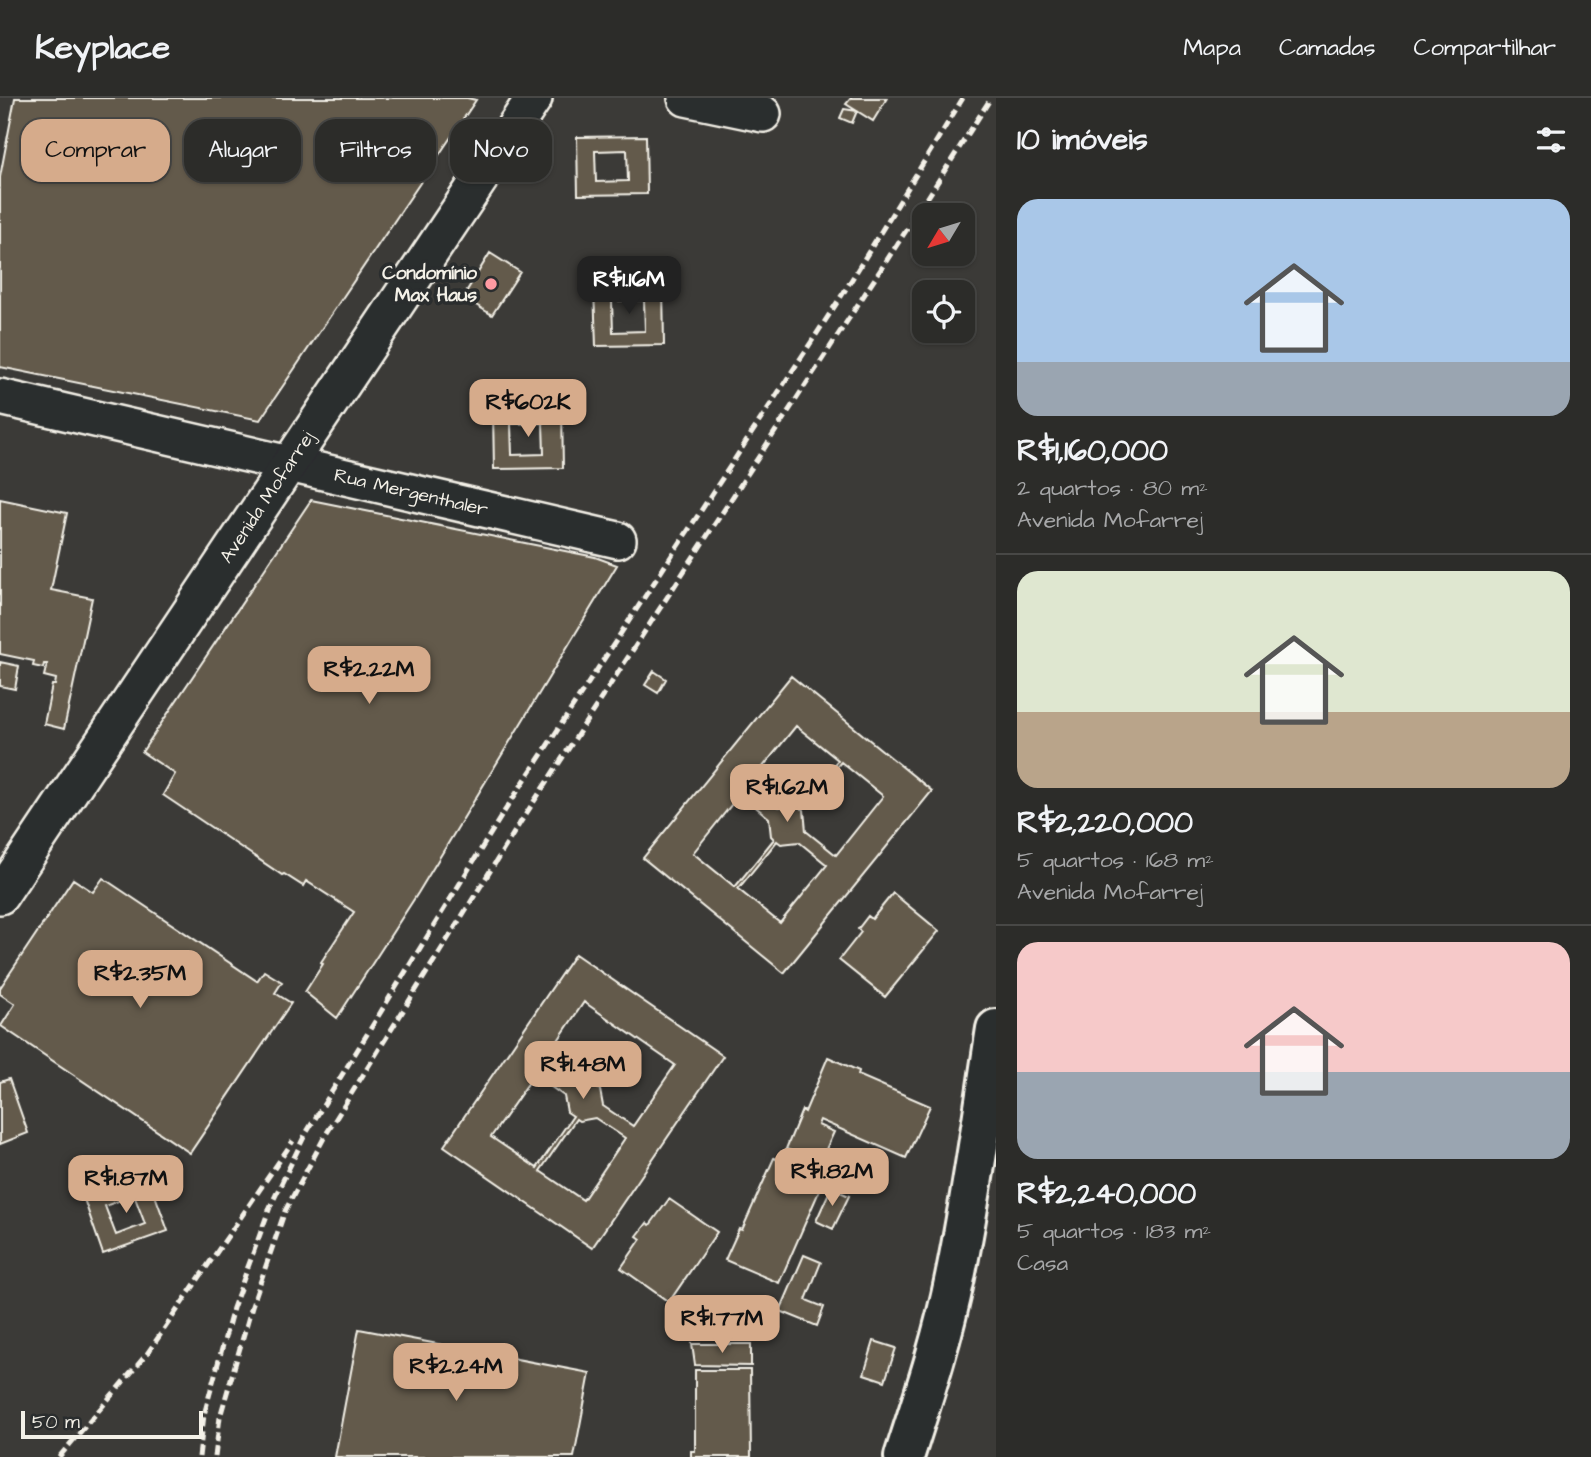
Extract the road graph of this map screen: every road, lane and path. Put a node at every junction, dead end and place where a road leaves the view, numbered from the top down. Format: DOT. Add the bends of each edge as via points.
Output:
graph roads {
  1 [pos="534,98"];
  2 [pos="686,98"];
  3 [pos="763,114"];
  4 [pos="0,397"];
  5 [pos="289,464"];
  6 [pos="618,540"];
  7 [pos="0,896"];
  8 [pos="996,1029"];
  9 [pos="904,1457"];
  1 -- 5 [label="street, Avenida Mofarrej"];
  2 -- 3 [label="street"];
  4 -- 5 [label="street, Rua Mergenthaler"];
  5 -- 6 [label="street, Rua Mergenthaler"];
  5 -- 7 [label="street, Avenida Mofarrej"];
  8 -- 9 [label="highway" via="954,1280"];
}
